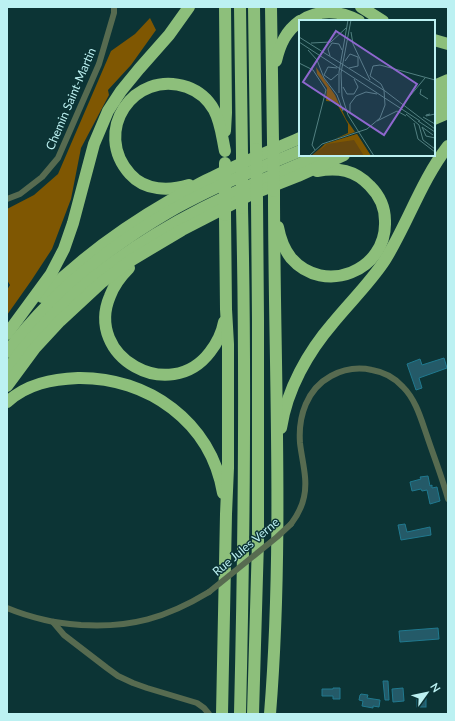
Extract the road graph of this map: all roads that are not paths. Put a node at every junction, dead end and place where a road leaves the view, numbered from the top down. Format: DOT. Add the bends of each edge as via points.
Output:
graph roads {
  1 [pos="114,7"];
  2 [pos="189,7"];
  3 [pos="225,7"];
  4 [pos="240,7"];
  5 [pos="254,7"];
  6 [pos="272,7"];
  7 [pos="361,7"];
  8 [pos="302,20"];
  9 [pos="357,20"];
  10 [pos="381,20"];
  11 [pos="299,22"];
  12 [pos="435,40"];
  13 [pos="448,44"];
  14 [pos="272,79"];
  15 [pos="448,80"];
  16 [pos="435,86"];
  17 [pos="448,91"];
  18 [pos="435,97"];
  19 [pos="448,103"];
  20 [pos="435,109"];
  21 [pos="448,113"];
  22 [pos="435,119"];
  23 [pos="299,138"];
  24 [pos="448,146"];
  25 [pos="299,151"];
  26 [pos="319,156"];
  27 [pos="342,156"];
  28 [pos="225,157"];
  29 [pos="298,176"];
  30 [pos="210,178"];
  31 [pos="7,199"];
  32 [pos="274,204"];
  33 [pos="154,247"];
  34 [pos="226,309"];
  35 [pos="7,336"];
  36 [pos="7,352"];
  37 [pos="7,370"];
  38 [pos="7,386"];
  39 [pos="7,402"];
  40 [pos="277,475"];
  41 [pos="448,499"];
  42 [pos="226,514"];
  43 [pos="7,608"];
  44 [pos="53,622"];
  45 [pos="208,714"];
  46 [pos="222,714"];
  47 [pos="240,714"];
  48 [pos="254,714"];
  49 [pos="270,714"];
  1 -- 31 [label="street, Chemin Saint-Martin" via="99,64 58,158 42,178 20,194"];
  2 -- 35 [label="highway" via="169,35 121,91 108,111 94,144 74,223 64,249 51,274"];
  3 -- 28 [label="highway"];
  4 -- 47 [label="highway, bridge" via="244,458"];
  5 -- 48 [label="highway, bridge" via="258,320 258,541"];
  6 -- 14 [label="highway"];
  7 -- 10 [label="highway"];
  8 -- 9 [label="highway" via="326,12 345,14"];
  11 -- 14 [label="highway" via="279,48"];
  12 -- 13 [label="highway"];
  14 -- 32 [label="highway, bridge"];
  15 -- 16 [label="highway"];
  17 -- 18 [label="highway"];
  19 -- 20 [label="highway"];
  21 -- 22 [label="highway"];
  23 -- 30 [label="highway"];
  24 -- 40 [label="highway" via="429,174 384,262 315,345 302,367 284,414"];
  25 -- 36 [label="highway" via="214,189 168,213 113,248 82,272 49,304"];
  26 -- 37 [label="highway" via="213,202 139,244 77,292 36,333"];
  27 -- 29 [label="highway"];
  28 -- 30 [label="highway" via="220,123 215,111 204,97 194,90 178,84 151,86 126,104 115,130 116,144 122,163 134,178 145,185 165,189"];
  28 -- 34 [label="highway, bridge"];
  29 -- 32 [label="highway" via="338,169 356,175 371,186 381,201 386,225 382,243 371,260 357,270 341,276 326,276 306,270 294,261 285,249 279,233"];
  29 -- 33 [label="highway" via="250,195"];
  30 -- 35 [label="highway" via="138,220 95,250 48,291"];
  32 -- 40 [label="highway"];
  33 -- 34 [label="highway" via="125,273 107,302 108,332 115,348 127,362 151,374 160,375 175,374 192,368 204,359 216,343 223,328"];
  33 -- 38 [label="highway" via="130,261 73,308 35,348"];
  34 -- 42 [label="highway"];
  39 -- 42 [label="highway" via="33,386 68,378 115,381 161,400 178,413 202,440 222,486"];
  40 -- 49 [label="highway" via="275,617"];
  41 -- 44 [label="street, Rue Jules Verne, bridge" via="436,460 408,392 387,374 375,370 364,368 340,372 323,381 305,404 300,432 306,484 304,497 300,510 291,524 277,537 209,592 159,617 104,626"];
  42 -- 46 [label="highway"];
  43 -- 44 [label="street, Rue Jules Verne"];
  44 -- 45 [label="street" via="64,635 113,673 147,688 197,703"];
}
